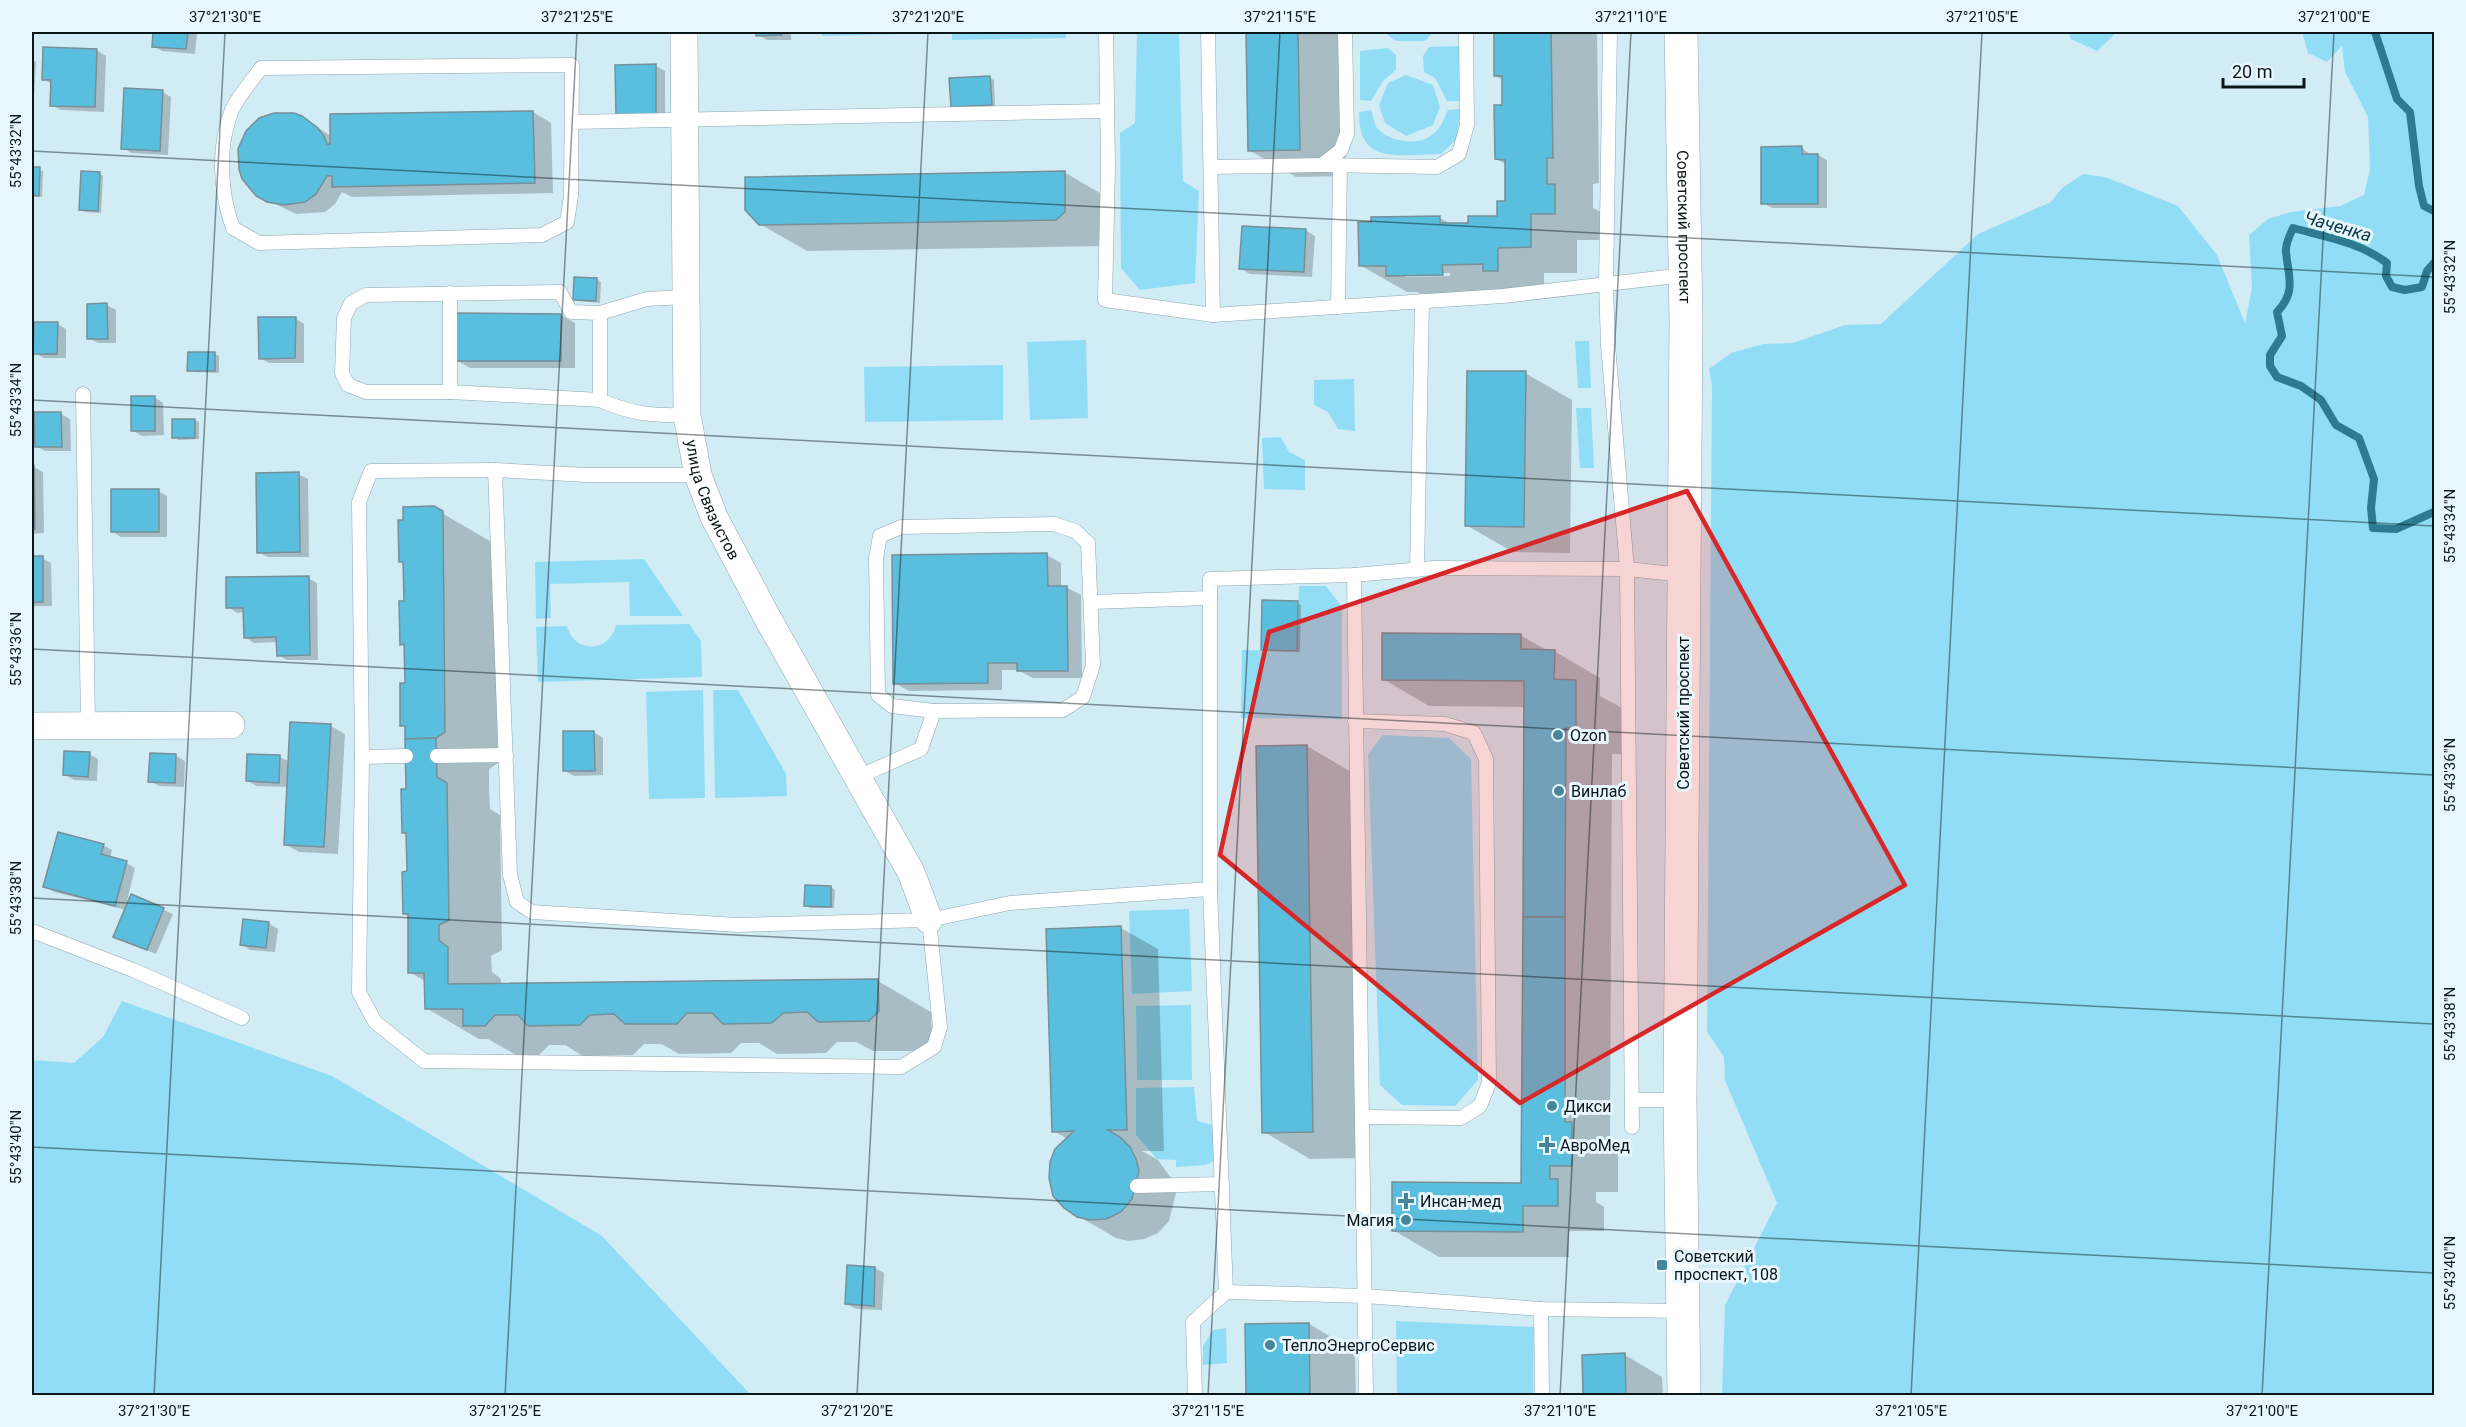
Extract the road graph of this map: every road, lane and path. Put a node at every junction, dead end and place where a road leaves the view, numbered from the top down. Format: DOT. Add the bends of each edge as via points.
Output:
graph roads {
  1 [pos="684,32"];
  2 [pos="1106,32"];
  3 [pos="1208,32"];
  4 [pos="1345,32"];
  5 [pos="1466,32"];
  6 [pos="1610,32"];
  7 [pos="1681,32"];
  8 [pos="1107,111"];
  9 [pos="686,119"];
  10 [pos="572,122"];
  11 [pos="1322,165"];
  12 [pos="1340,166"];
  13 [pos="1211,167"];
  14 [pos="1685,275"];
  15 [pos="1606,284"];
  16 [pos="450,293"];
  17 [pos="686,297"];
  18 [pos="1422,301"];
  19 [pos="1338,307"];
  20 [pos="600,313"];
  21 [pos="1213,315"];
  22 [pos="450,392"];
  23 [pos="83,394"];
  24 [pos="600,400"];
  25 [pos="687,415"];
  26 [pos="495,470"];
  27 [pos="698,475"];
  28 [pos="1627,569"];
  29 [pos="1417,570"];
  30 [pos="1354,575"];
  31 [pos="1684,575"];
  32 [pos="1210,598"];
  33 [pos="1091,602"];
  34 [pos="934,711"];
  35 [pos="1355,721"];
  36 [pos="231,725"];
  37 [pos="32,726"];
  38 [pos="88,726"];
  39 [pos="506,755"];
  40 [pos="406,756"];
  41 [pos="436,756"];
  42 [pos="362,757"];
  43 [pos="858,777"];
  44 [pos="1210,889"];
  45 [pos="929,920"];
  46 [pos="32,932"];
  47 [pos="242,1018"];
  48 [pos="1632,1100"];
  49 [pos="1680,1100"];
  50 [pos="1362,1117"];
  51 [pos="1632,1127"];
  52 [pos="1222,1184"];
  53 [pos="1137,1186"];
  54 [pos="1226,1292"];
  55 [pos="1365,1296"];
  56 [pos="1541,1309"];
  57 [pos="1683,1311"];
  58 [pos="1195,1395"];
  59 [pos="1366,1395"];
  60 [pos="1542,1395"];
  61 [pos="1684,1395"];
  1 -- 9 [label="street, улица Связистов"];
  2 -- 8 [label="lane"];
  3 -- 13 [label="lane"];
  4 -- 11 [label="lane" via="1347,134 1341,150"];
  5 -- 12 [label="lane" via="1467,125 1459,154 1437,167"];
  6 -- 15 [label="lane"];
  7 -- 14 [label="street, Советский проспект"];
  8 -- 9 [label="lane"];
  8 -- 21 [label="lane" via="1105,300"];
  9 -- 10 [label="lane"];
  9 -- 17 [label="street, улица Связистов"];
  10 -- 10 [label="lane" via="567,222 542,235 259,243 233,228 226,208 222,140 232,108 261,68 572,65"];
  11 -- 12 [label="lane"];
  11 -- 13 [label="lane"];
  12 -- 19 [label="lane"];
  13 -- 21 [label="lane"];
  14 -- 15 [label="lane"];
  14 -- 31 [label="street, Советский проспект"];
  15 -- 18 [label="lane"];
  15 -- 28 [label="lane"];
  16 -- 20 [label="lane" via="560,292 571,312"];
  16 -- 22 [label="lane"];
  16 -- 22 [label="lane" via="366,295 351,303 344,318 342,373 348,384 366,392"];
  17 -- 20 [label="lane" via="647,299"];
  17 -- 25 [label="street, улица Связистов"];
  18 -- 19 [label="lane"];
  18 -- 29 [label="lane"];
  19 -- 21 [label="lane"];
  20 -- 24 [label="lane"];
  22 -- 24 [label="lane"];
  23 -- 38 [label="lane"];
  24 -- 25 [label="lane" via="621,410 650,416"];
  25 -- 27 [label="street, улица Связистов"];
  26 -- 27 [label="lane"];
  26 -- 39 [label="lane"];
  26 -- 42 [label="lane" via="371,471 359,502"];
  27 -- 43 [label="street, улица Связистов" via="714,517 768,619"];
  28 -- 29 [label="lane"];
  28 -- 31 [label="lane"];
  28 -- 48 [label="lane"];
  29 -- 30 [label="lane"];
  30 -- 32 [label="lane" via="1210,579"];
  30 -- 35 [label="lane"];
  31 -- 49 [label="street, Советский проспект"];
  32 -- 33 [label="lane"];
  32 -- 44 [label="lane"];
  33 -- 34 [label="lane" via="1093,665 1083,697 1063,710"];
  33 -- 34 [label="lane" via="1088,543 1075,531 1054,524 901,527 880,536 876,558 878,695 892,706"];
  34 -- 43 [label="lane" via="921,748"];
  35 -- 50 [label="lane"];
  35 -- 50 [label="lane" via="1445,724 1474,733 1486,759 1489,1083 1480,1106 1461,1118"];
  36 -- 38 [label="street"];
  37 -- 38 [label="street"];
  39 -- 41 [label="lane"];
  39 -- 45 [label="lane" via="510,875 517,902 532,912 737,925"];
  40 -- 42 [label="lane"];
  42 -- 45 [label="lane" via="359,992 375,1022 424,1060 901,1067 934,1047 940,1027"];
  43 -- 45 [label="street, улица Связистов" via="911,872"];
  44 -- 45 [label="lane" via="1010,903"];
  44 -- 52 [label="lane"];
  46 -- 47 [label="lane" via="133,970"];
  48 -- 49 [label="lane"];
  48 -- 51 [label="lane"];
  49 -- 57 [label="street, Советский проспект"];
  50 -- 55 [label="lane"];
  52 -- 53 [label="lane"];
  52 -- 54 [label="lane"];
  54 -- 55 [label="lane"];
  54 -- 58 [label="lane" via="1193,1322"];
  55 -- 56 [label="lane"];
  55 -- 59 [label="lane"];
  56 -- 57 [label="lane"];
  56 -- 60 [label="lane"];
  57 -- 61 [label="street, Советский проспект"];
}
